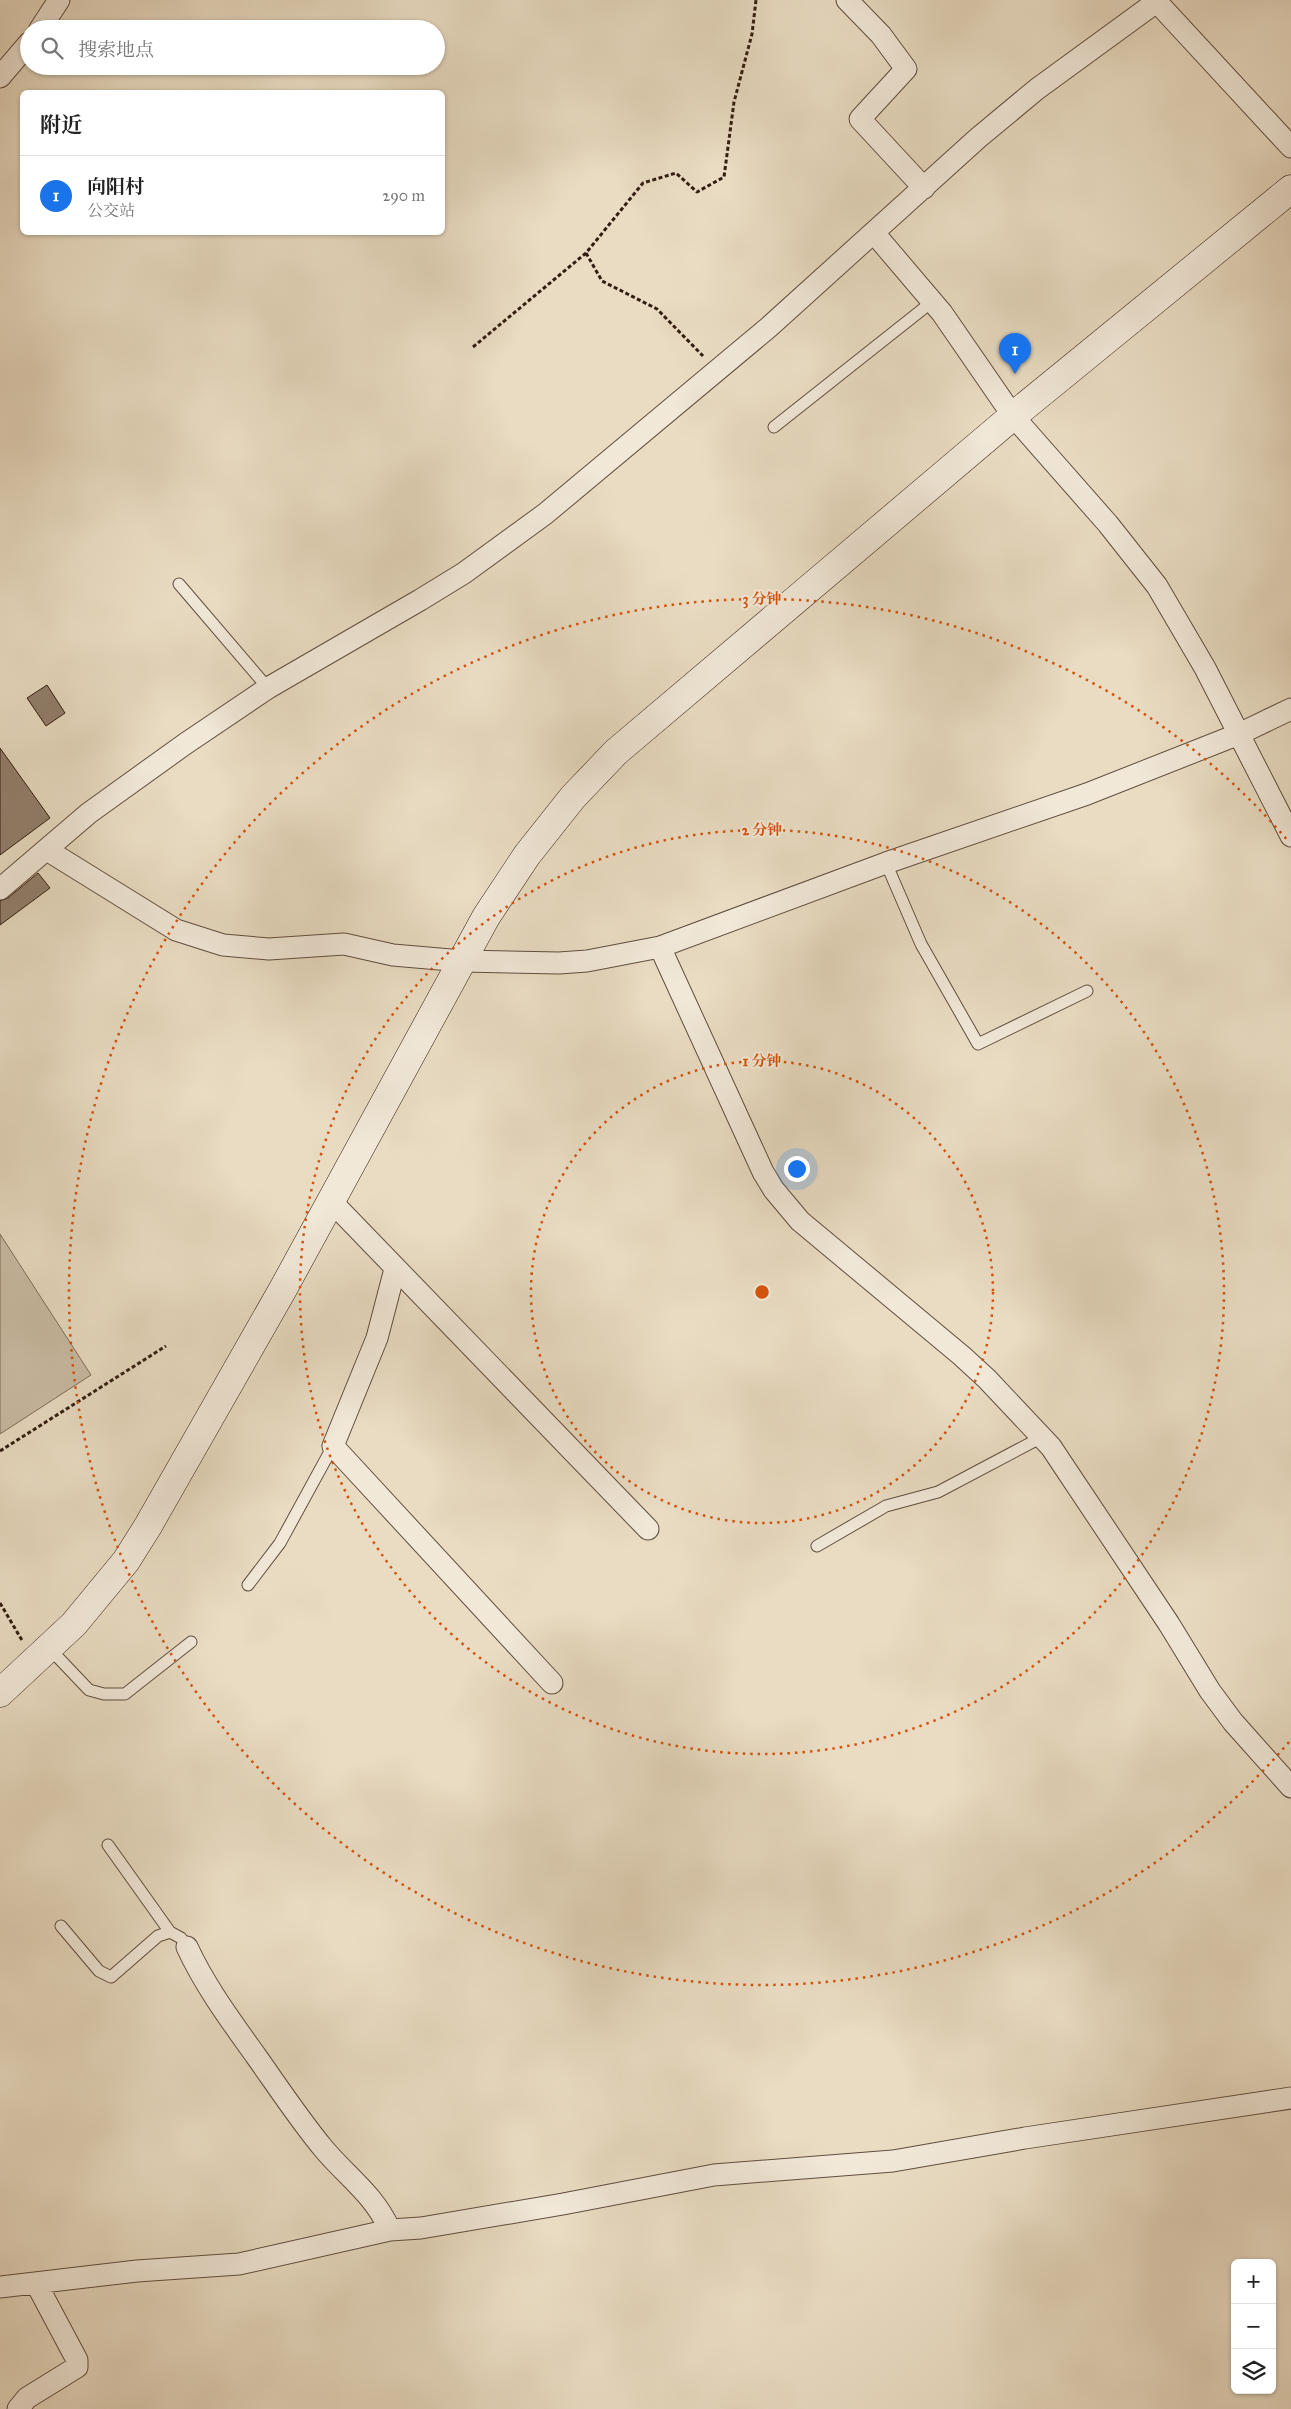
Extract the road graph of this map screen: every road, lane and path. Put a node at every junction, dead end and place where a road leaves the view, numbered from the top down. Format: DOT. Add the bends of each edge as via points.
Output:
graph roads {
  1 [pos="59,0"];
  2 [pos="756,0"];
  3 [pos="847,0"];
  4 [pos="1158,1"];
  5 [pos="46,20"];
  6 [pos="20,54"];
  7 [pos="0,77"];
  8 [pos="1291,147"];
  9 [pos="924,188"];
  10 [pos="1291,189"];
  11 [pos="874,233"];
  12 [pos="586,253"];
  13 [pos="933,301"];
  14 [pos="473,347"];
  15 [pos="718,370"];
  16 [pos="1013,416"];
  17 [pos="774,427"];
  18 [pos="178,584"];
  19 [pos="268,688"];
  20 [pos="1291,708"];
  21 [pos="1239,734"];
  22 [pos="1291,836"];
  23 [pos="47,850"];
  24 [pos="886,863"];
  25 [pos="0,889"];
  26 [pos="660,947"];
  27 [pos="462,961"];
  28 [pos="1087,991"];
  29 [pos="332,1201"];
  30 [pos="395,1269"];
  31 [pos="166,1346"];
  32 [pos="1042,1437"];
  33 [pos="334,1446"];
  34 [pos="0,1451"];
  35 [pos="648,1529"];
  36 [pos="817,1546"];
  37 [pos="248,1585"];
  38 [pos="0,1603"];
  39 [pos="191,1642"];
  40 [pos="42,1656"];
  41 [pos="552,1683"];
  42 [pos="0,1693"];
  43 [pos="1291,1786"];
  44 [pos="108,1845"];
  45 [pos="61,1926"];
  46 [pos="170,1932"];
  47 [pos="186,1947"];
  48 [pos="1291,2098"];
  49 [pos="390,2230"];
  50 [pos="36,2283"];
  51 [pos="0,2287"];
  52 [pos="18,2409"];
  1 -- 5 [label="street"];
  2 -- 12 [label="path" via="752,34 734,102 724,177 697,192 676,173 643,183"];
  3 -- 9 [label="street" via="881,35 906,69 860,119"];
  4 -- 8 [label="street"];
  4 -- 9 [label="street" via="1037,89"];
  6 -- 7 [label="street"];
  9 -- 11 [label="street"];
  10 -- 16 [label="main road"];
  11 -- 13 [label="street"];
  11 -- 15 [label="street"];
  12 -- 14 [label="path"];
  12 -- 15 [label="path" via="602,281 657,309"];
  13 -- 16 [label="street"];
  13 -- 17 [label="lane"];
  15 -- 19 [label="street" via="506,543 420,600"];
  16 -- 21 [label="street" via="1108,524 1157,586 1178,618"];
  16 -- 27 [label="main road" via="616,752 573,797 527,855 486,917"];
  18 -- 19 [label="lane"];
  19 -- 23 [label="street" via="89,813"];
  20 -- 21 [label="street"];
  21 -- 22 [label="street"];
  21 -- 24 [label="street" via="1087,794"];
  23 -- 25 [label="street"];
  23 -- 27 [label="street" via="176,930 223,945 269,949 344,944 392,955"];
  24 -- 26 [label="street"];
  24 -- 28 [label="lane" via="921,944 978,1044"];
  26 -- 27 [label="street" via="559,963"];
  26 -- 32 [label="street" via="774,1190 800,1221 962,1356"];
  27 -- 29 [label="main road"];
  29 -- 30 [label="street"];
  29 -- 40 [label="main road" via="148,1526 101,1593"];
  30 -- 33 [label="street" via="377,1338"];
  30 -- 35 [label="street"];
  31 -- 34 [label="path"];
  32 -- 36 [label="lane" via="938,1492 886,1506"];
  32 -- 43 [label="street" via="1169,1624 1210,1691 1256,1749"];
  33 -- 37 [label="lane" via="280,1543"];
  33 -- 41 [label="street"];
  38 -- 40 [label="path"];
  39 -- 40 [label="lane" via="125,1694 89,1690"];
  40 -- 42 [label="main road"];
  44 -- 46 [label="lane"];
  45 -- 46 [label="lane" via="99,1971 111,1977 158,1936"];
  46 -- 47 [label="lane" via="181,1938"];
  47 -- 49 [label="street" via="214,1997 301,2121 369,2194"];
  48 -- 49 [label="street" via="893,2161 714,2175 563,2204"];
  49 -- 50 [label="street" via="239,2264"];
  50 -- 51 [label="street"];
  50 -- 52 [label="street" via="78,2360 76,2367 27,2398"];
}
